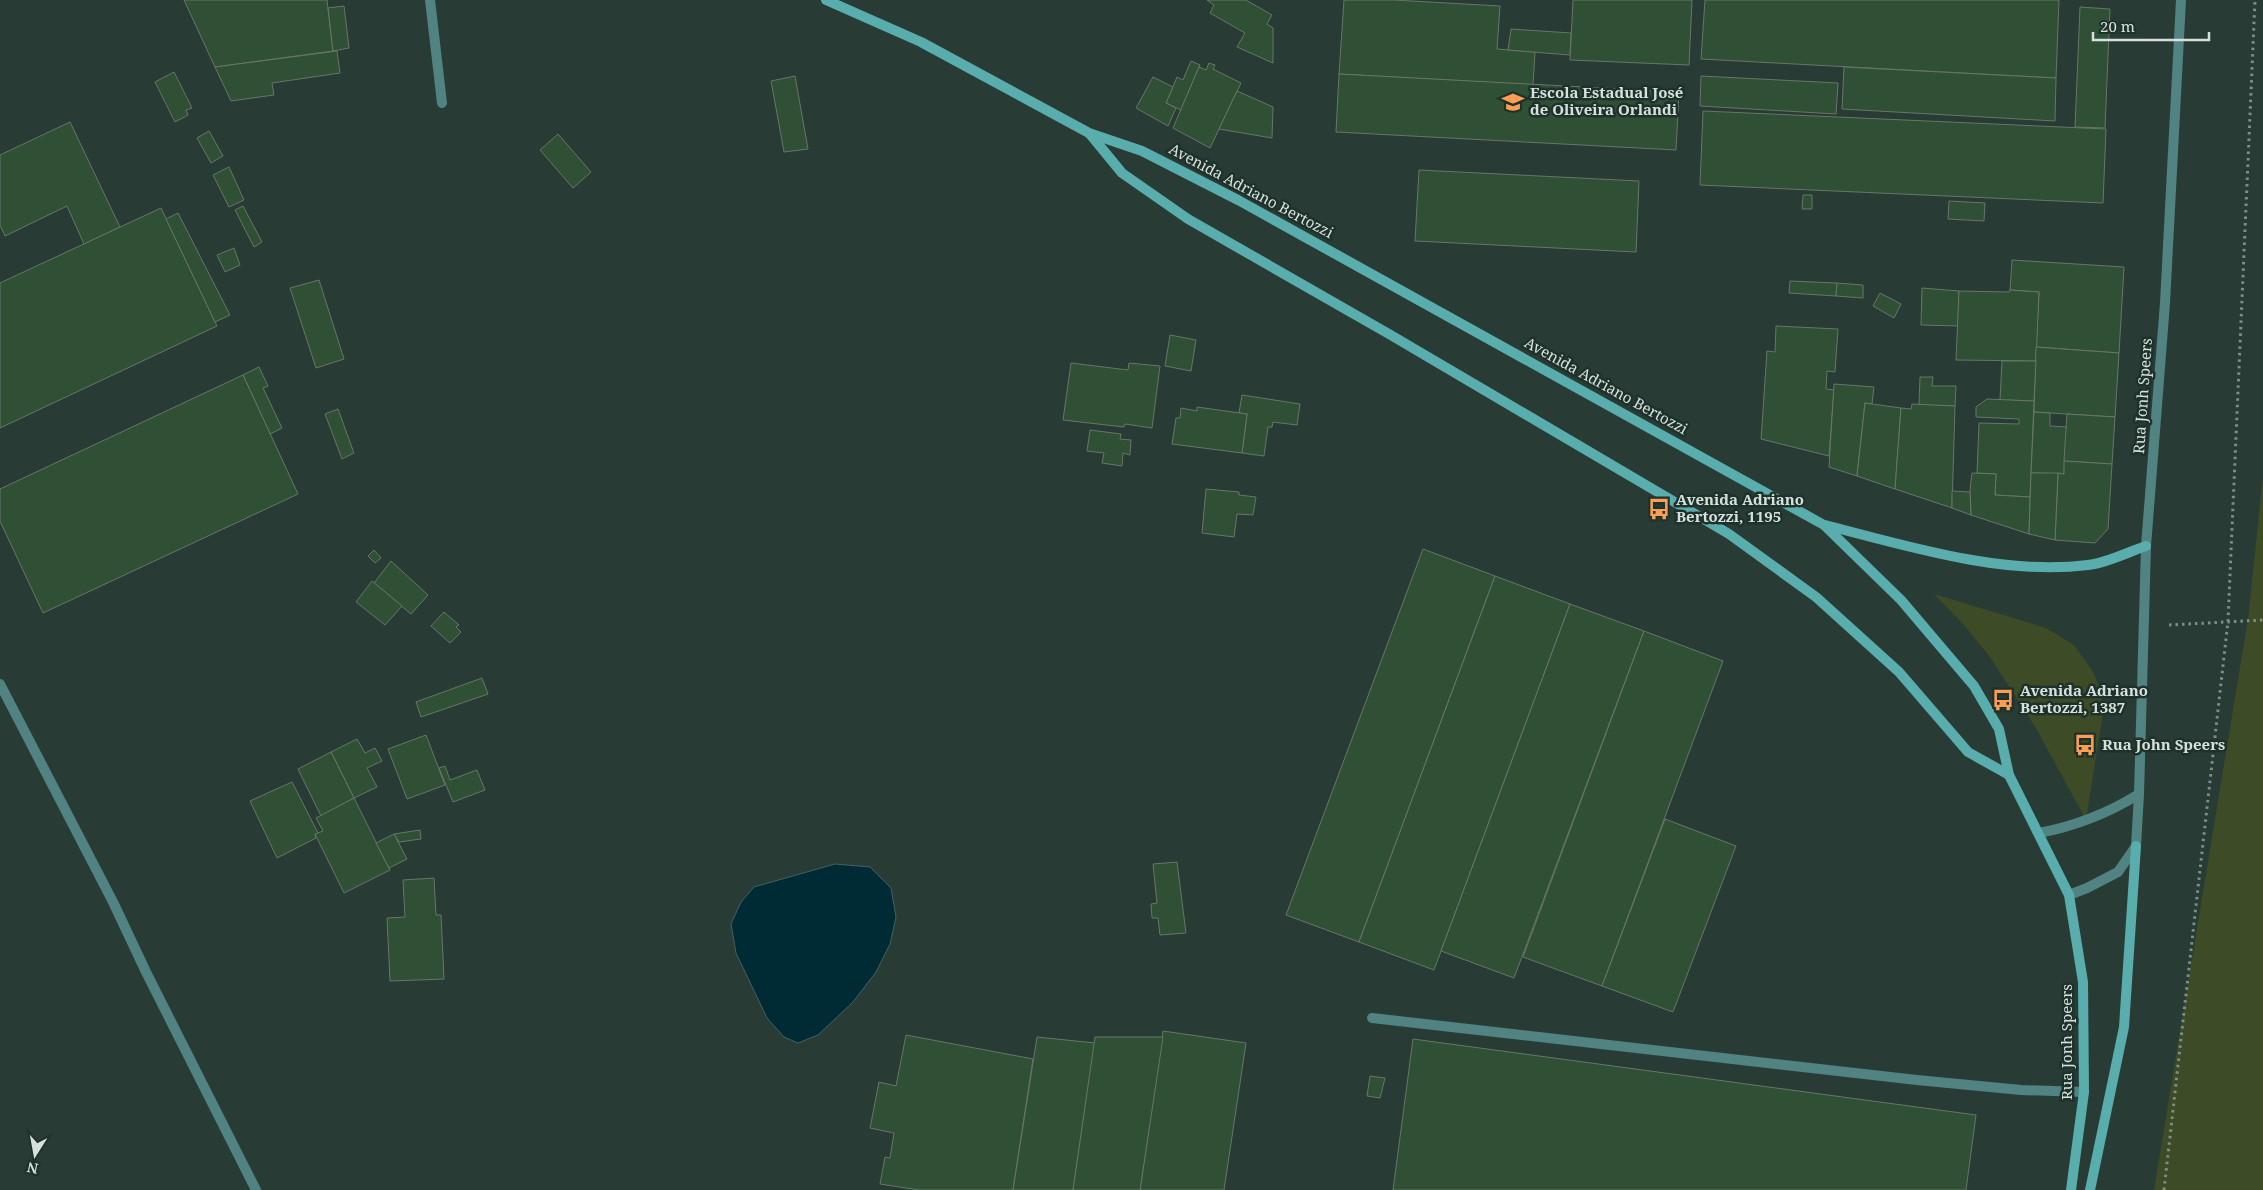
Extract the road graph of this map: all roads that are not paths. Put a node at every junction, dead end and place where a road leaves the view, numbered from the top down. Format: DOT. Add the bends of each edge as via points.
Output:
graph roads {
  1 [pos="430,0"];
  2 [pos="826,0"];
  3 [pos="2181,0"];
  4 [pos="442,103"];
  5 [pos="1090,133"];
  6 [pos="1824,525"];
  7 [pos="2146,546"];
  8 [pos="0,684"];
  9 [pos="2009,775"];
  10 [pos="2139,794"];
  11 [pos="2039,833"];
  12 [pos="2136,846"];
  13 [pos="2069,895"];
  14 [pos="1372,1018"];
  15 [pos="2084,1092"];
  16 [pos="256,1190"];
  17 [pos="2071,1190"];
  18 [pos="2090,1190"];
  1 -- 4 [label="street"];
  2 -- 5 [label="main road, Avenida Adriano Bertozzi" via="921,42"];
  3 -- 7 [label="street, Rua Jonh Speers" via="2165,304"];
  5 -- 6 [label="main road, Avenida Adriano Bertozzi" via="1142,151 1238,200"];
  5 -- 9 [label="main road, Avenida Adriano Bertozzi" via="1122,173 1188,219 1729,534 1816,597 1899,672 1968,752"];
  6 -- 7 [label="main road" via="1941,554 2032,567 2089,565"];
  6 -- 9 [label="main road, Avenida Adriano Bertozzi" via="1901,600 1974,686 1998,729"];
  7 -- 10 [label="street, Rua Jonh Speers"];
  8 -- 16 [label="street"];
  9 -- 11 [label="main road, Avenida Adriano Bertozzi"];
  10 -- 11 [label="street" via="2115,810 2089,821"];
  10 -- 12 [label="street, Rua Jonh Speers"];
  11 -- 13 [label="main road, Rua Jonh Speers"];
  12 -- 13 [label="street" via="2118,872"];
  12 -- 18 [label="main road" via="2124,1027"];
  13 -- 15 [label="main road, Rua Jonh Speers" via="2084,982"];
  14 -- 15 [label="street" via="1936,1082"];
  15 -- 17 [label="main road, Rua Jonh Speers"];
}
